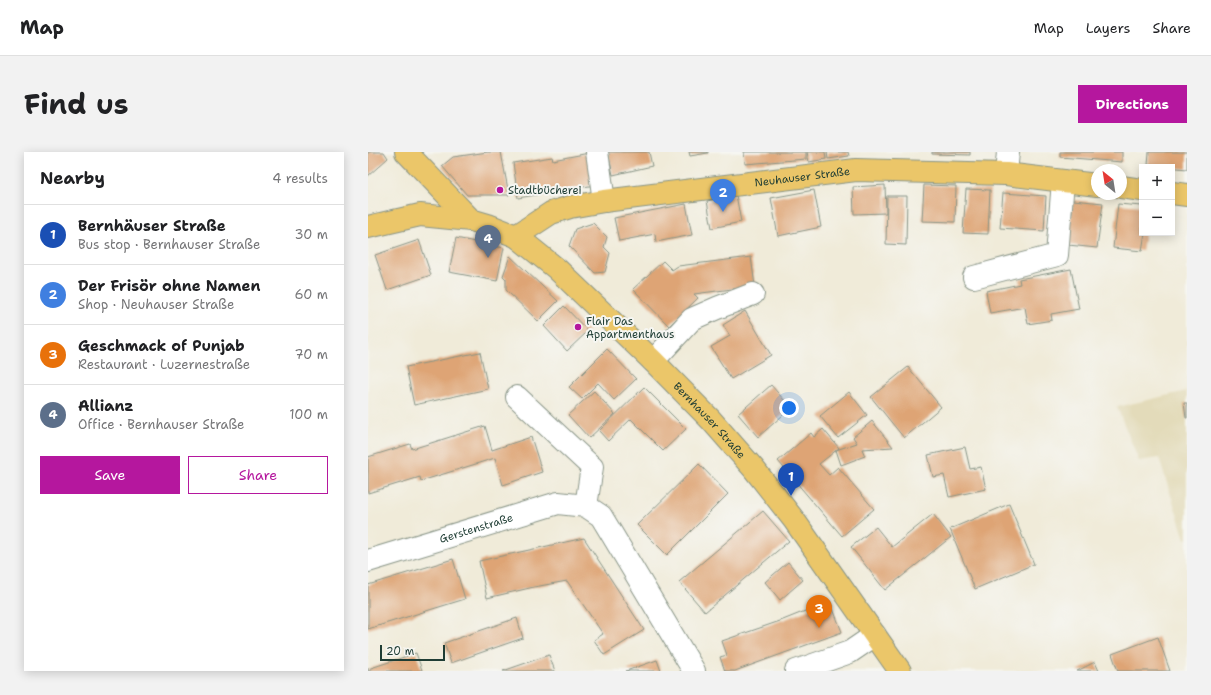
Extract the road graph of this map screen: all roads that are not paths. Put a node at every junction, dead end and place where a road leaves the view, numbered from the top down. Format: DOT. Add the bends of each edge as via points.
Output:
graph roads {
  1 [pos="406,152"];
  2 [pos="597,152"];
  3 [pos="1008,152"];
  4 [pos="1006,174"];
  5 [pos="1063,181"];
  6 [pos="435,183"];
  7 [pos="1091,184"];
  8 [pos="1127,188"];
  9 [pos="1139,190"];
  10 [pos="1175,193"];
  11 [pos="1187,195"];
  12 [pos="604,201"];
  13 [pos="420,215"];
  14 [pos="471,220"];
  15 [pos="368,226"];
  16 [pos="516,236"];
  17 [pos="974,277"];
  18 [pos="753,294"];
  19 [pos="653,361"];
  20 [pos="517,397"];
  21 [pos="586,506"];
  22 [pos="368,561"];
  23 [pos="875,635"];
  24 [pos="694,671"];
  25 [pos="796,671"];
  26 [pos="900,671"];
  1 -- 6 [label="main road"];
  2 -- 12 [label="street"];
  3 -- 4 [label="street"];
  4 -- 5 [label="main road, Neuhauser Straße"];
  4 -- 12 [label="main road, Neuhauser Straße" via="856,170"];
  5 -- 7 [label="main road, Neuhauser Straße"];
  5 -- 17 [label="street" via="1057,256"];
  6 -- 13 [label="main road"];
  6 -- 14 [label="main road"];
  8 -- 9 [label="main road"];
  10 -- 11 [label="main road"];
  12 -- 16 [label="main road, Neuhauser Straße" via="570,206 551,213"];
  13 -- 14 [label="main road, Bernhauser Straße"];
  13 -- 15 [label="main road, Bernhauser Straße"];
  14 -- 16 [label="main road, Bernhauser Straße"];
  16 -- 19 [label="main road, Bernhauser Straße" via="557,268"];
  18 -- 19 [label="street" via="692,319"];
  19 -- 23 [label="main road, Bernhauser Straße" via="711,420 754,469 794,520"];
  20 -- 21 [label="street" via="592,467"];
  21 -- 22 [label="street, Gerstenstraße" via="558,503"];
  21 -- 24 [label="street" via="601,516"];
  23 -- 25 [label="street" via="850,652"];
  23 -- 26 [label="main road, Bernhauser Straße"];
}
